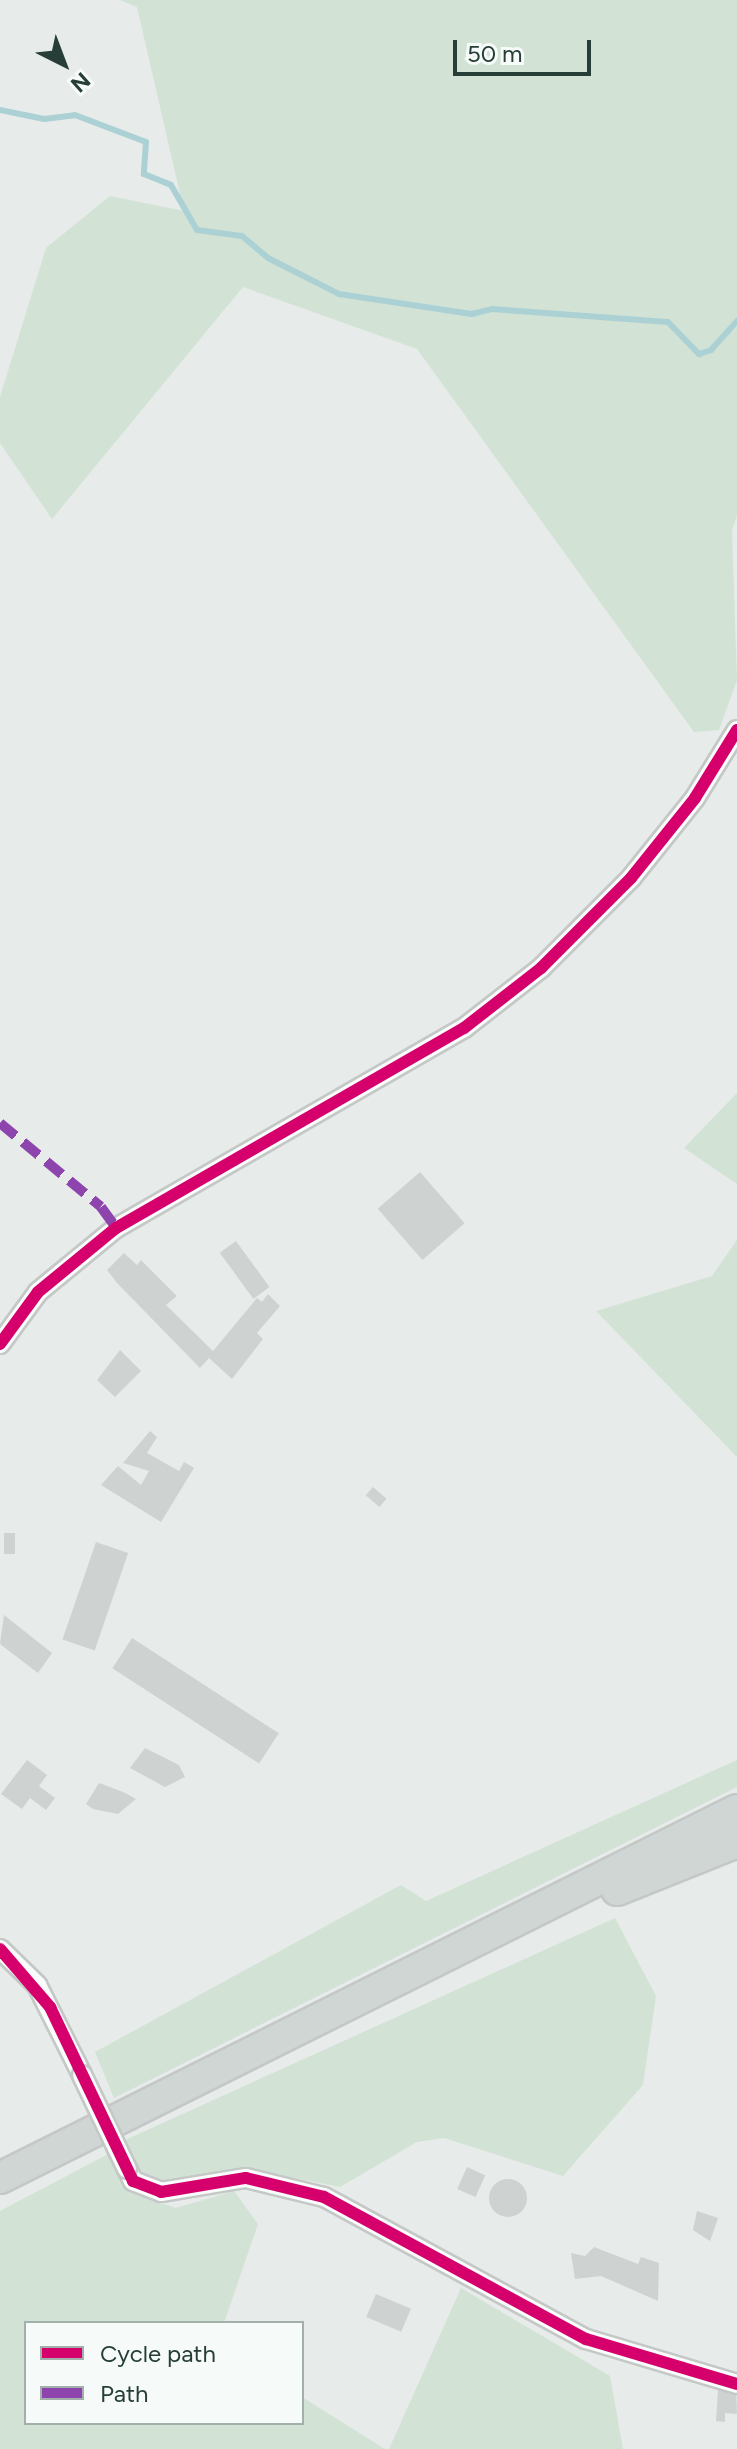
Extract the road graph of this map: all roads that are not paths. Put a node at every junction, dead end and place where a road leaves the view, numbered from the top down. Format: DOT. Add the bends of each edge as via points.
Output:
graph roads {
  1 [pos="737,730"];
  2 [pos="0,1344"];
  3 [pos="737,1810"];
  4 [pos="737,1842"];
  5 [pos="0,1949"];
  6 [pos="430,1965"];
  7 [pos="0,2178"];
  8 [pos="737,2384"];
  1 -- 2 [label="street" via="695,798 631,878 541,968 464,1028 116,1228 38,1292"];
  3 -- 6 [label="main road"];
  4 -- 6 [label="main road" via="479,1953"];
  5 -- 8 [label="street, bridge" via="37,1985 133,2181 161,2192 246,2178 324,2197 586,2339"];
  6 -- 7 [label="main road"];
}
